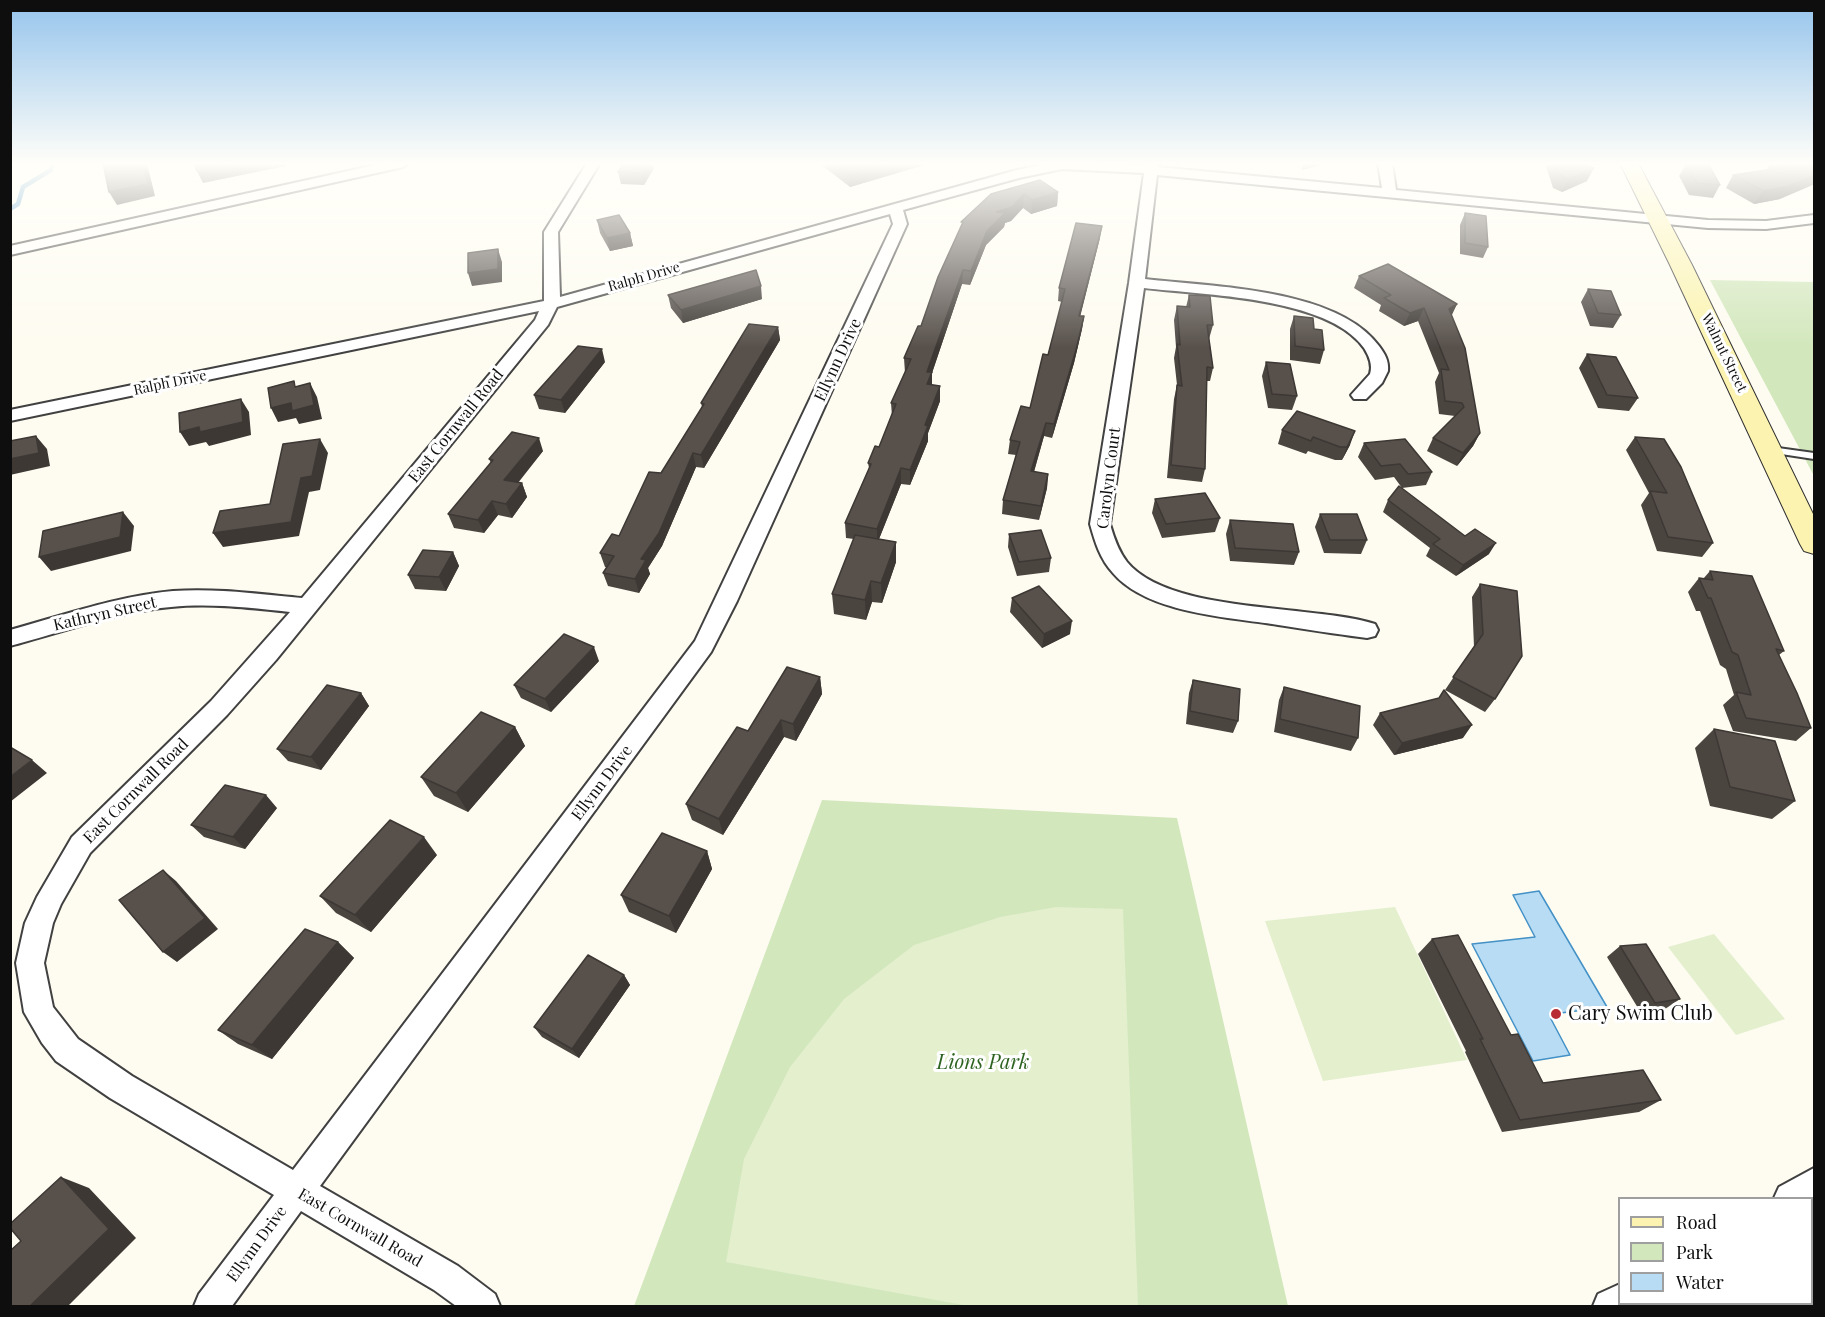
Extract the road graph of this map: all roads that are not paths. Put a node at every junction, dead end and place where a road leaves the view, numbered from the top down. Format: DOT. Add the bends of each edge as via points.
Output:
graph roads {
  1 [pos="129,224"];
  2 [pos="556,224"];
  3 [pos="834,224"];
  4 [pos="900,224"];
  5 [pos="1144,224"];
  6 [pos="1659,224"];
  7 [pos="1721,224"];
  8 [pos="1759,224"];
  9 [pos="10,251"];
  10 [pos="1137,284"];
  11 [pos="551,304"];
  12 [pos="1360,395"];
  13 [pos="10,416"];
  14 [pos="1770,450"];
  15 [pos="1815,456"];
  16 [pos="1815,544"];
  17 [pos="308,606"];
  18 [pos="1367,630"];
  19 [pos="10,638"];
  20 [pos="20,967"];
  21 [pos="1815,1184"];
  22 [pos="296,1192"];
  23 [pos="1792,1197"];
  24 [pos="211,1306"];
  25 [pos="483,1306"];
  1 -- 9 [label="street"];
  2 -- 11 [label="street" via="551,232"];
  3 -- 11 [label="street, Ralph Drive"];
  4 -- 22 [label="street, Ellynn Drive" via="703,646"];
  5 -- 10 [label="street, Carolyn Court"];
  6 -- 14 [label="main road, Walnut Street"];
  7 -- 8 [label="street, Ralph Drive"];
  10 -- 12 [label="street" via="1274,299 1329,314 1354,329 1377,354 1379,374"];
  10 -- 18 [label="street, Carolyn Court" via="1100,524 1107,552 1132,580 1170,598"];
  11 -- 13 [label="street, Ralph Drive"];
  11 -- 17 [label="street, East Cornwall Road" via="542,322"];
  14 -- 15 [label="lane"];
  14 -- 16 [label="main road, Walnut Street"];
  17 -- 19 [label="street, Kathryn Street" via="209,597 171,599"];
  17 -- 20 [label="street, East Cornwall Road" via="225,702 81,845 50,897"];
  20 -- 22 [label="street, East Cornwall Road" via="39,1012 67,1050"];
  21 -- 23 [label="street"];
  22 -- 24 [label="street, Ellynn Drive"];
  22 -- 25 [label="street, East Cornwall Road" via="446,1278"];
}
